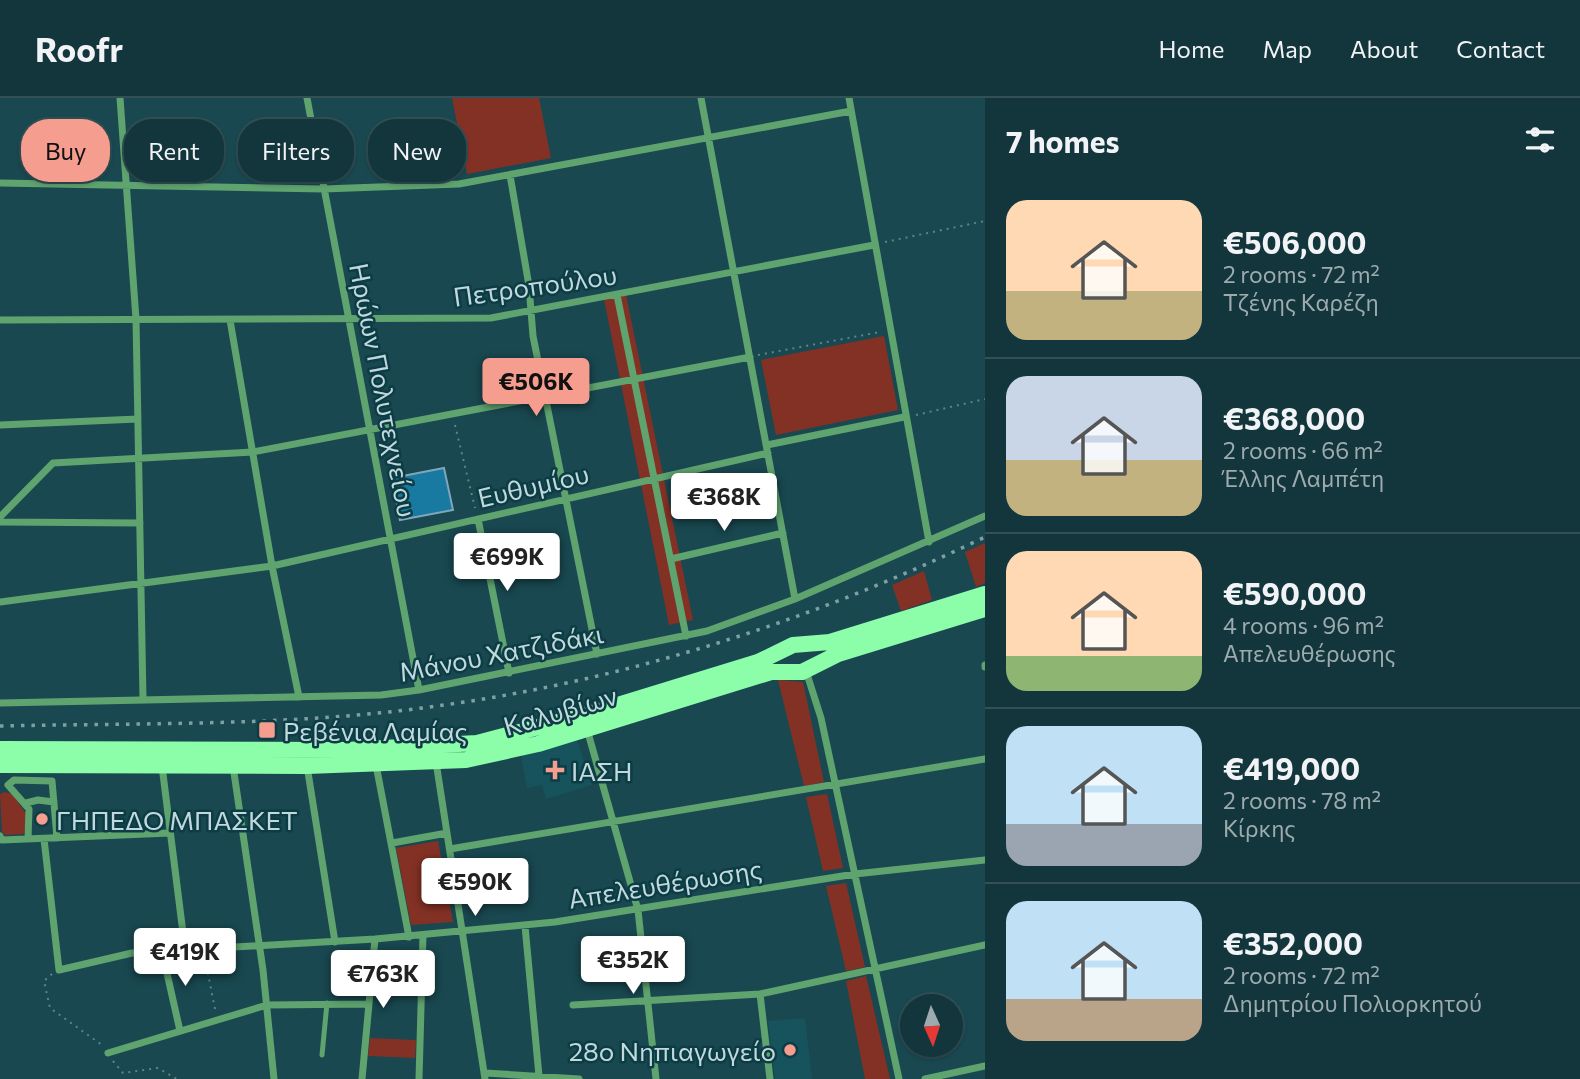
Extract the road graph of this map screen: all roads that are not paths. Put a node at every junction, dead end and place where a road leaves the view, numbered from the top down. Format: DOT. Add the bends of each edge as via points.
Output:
graph roads {
  1 [pos="120,98"];
  2 [pos="307,98"];
  3 [pos="701,98"];
  4 [pos="849,98"];
  5 [pos="851,111"];
  6 [pos="709,137"];
  7 [pos="510,175"];
  8 [pos="0,183"];
  9 [pos="126,184"];
  10 [pos="324,189"];
  11 [pos="874,245"];
  12 [pos="734,274"];
  13 [pos="617,295"];
  14 [pos="531,311"];
  15 [pos="136,319"];
  16 [pos="349,319"];
  17 [pos="0,320"];
  18 [pos="230,320"];
  19 [pos="750,357"];
  20 [pos="633,380"];
  21 [pos="545,397"];
  22 [pos="904,417"];
  23 [pos="138,419"];
  24 [pos="0,425"];
  25 [pos="371,431"];
  26 [pos="768,449"];
  27 [pos="253,452"];
  28 [pos="139,458"];
  29 [pos="654,479"];
  30 [pos="566,499"];
  31 [pos="985,516"];
  32 [pos="478,519"];
  33 [pos="0,520"];
  34 [pos="140,523"];
  35 [pos="783,533"];
  36 [pos="391,540"];
  37 [pos="929,542"];
  38 [pos="671,559"];
  39 [pos="272,566"];
  40 [pos="141,584"];
  41 [pos="985,594"];
  42 [pos="795,598"];
  43 [pos="0,602"];
  44 [pos="985,609"];
  45 [pos="686,636"];
  46 [pos="794,646"];
  47 [pos="597,654"];
  48 [pos="802,670"];
  49 [pos="509,673"];
  50 [pos="419,690"];
  51 [pos="299,697"];
  52 [pos="143,699"];
  53 [pos="0,703"];
  54 [pos="587,729"];
  55 [pos="0,749"];
  56 [pos="435,754"];
  57 [pos="985,759"];
  58 [pos="162,764"];
  59 [pos="0,765"];
  60 [pos="233,765"];
  61 [pos="376,765"];
  62 [pos="307,766"];
  63 [pos="836,786"];
  64 [pos="54,802"];
  65 [pos="26,803"];
  66 [pos="614,822"];
  67 [pos="170,833"];
  68 [pos="447,833"];
  69 [pos="1,838"];
  70 [pos="57,838"];
  71 [pos="28,839"];
  72 [pos="44,839"];
  73 [pos="392,843"];
  74 [pos="450,849"];
  75 [pos="985,860"];
  76 [pos="855,874"];
  77 [pos="638,910"];
  78 [pos="525,926"];
  79 [pos="462,932"];
  80 [pos="423,935"];
  81 [pos="409,937"];
  82 [pos="375,939"];
  83 [pos="335,942"];
  84 [pos="985,945"];
  85 [pos="259,946"];
  86 [pos="186,949"];
  87 [pos="162,951"];
  88 [pos="874,970"];
  89 [pos="760,993"];
  90 [pos="648,1002"];
  91 [pos="327,1003"];
  92 [pos="369,1004"];
  93 [pos="267,1005"];
  94 [pos="573,1005"];
  95 [pos="180,1031"];
  96 [pos="108,1053"];
  97 [pos="322,1055"];
  98 [pos="985,1066"];
  99 [pos="485,1076"];
  100 [pos="539,1076"];
  101 [pos="274,1079"];
  102 [pos="362,1079"];
  103 [pos="419,1079"];
  104 [pos="579,1079"];
  105 [pos="656,1079"];
  106 [pos="770,1079"];
  107 [pos="899,1079"];
  108 [pos="925,1079"];
  1 -- 9 [label="street"];
  2 -- 10 [label="street, Ηρώων Πολυτεχνείου"];
  3 -- 6 [label="street"];
  4 -- 5 [label="street"];
  5 -- 6 [label="street"];
  5 -- 11 [label="street"];
  6 -- 7 [label="street"];
  6 -- 12 [label="street"];
  7 -- 10 [label="street" via="459,184"];
  7 -- 14 [label="street"];
  8 -- 9 [label="street"];
  9 -- 10 [label="street"];
  9 -- 15 [label="street"];
  10 -- 16 [label="street, Ηρώων Πολυτεχνείου"];
  11 -- 12 [label="street, Πετροπούλου"];
  11 -- 22 [label="street"];
  12 -- 13 [label="street, Πετροπούλου"];
  12 -- 19 [label="street"];
  13 -- 14 [label="street, Πετροπούλου"];
  13 -- 20 [label="street"];
  14 -- 16 [label="street, Πετροπούλου" via="477,318"];
  14 -- 21 [label="street"];
  15 -- 17 [label="street, Πετροπούλου"];
  15 -- 18 [label="street, Πετροπούλου"];
  15 -- 23 [label="street"];
  16 -- 18 [label="street, Πετροπούλου"];
  16 -- 25 [label="street, Ηρώων Πολυτεχνείου"];
  18 -- 27 [label="street"];
  19 -- 20 [label="street"];
  19 -- 26 [label="street"];
  20 -- 21 [label="street"];
  20 -- 29 [label="street"];
  21 -- 25 [label="street"];
  21 -- 30 [label="street"];
  22 -- 26 [label="street, Ευθυμίου"];
  22 -- 37 [label="street"];
  23 -- 24 [label="street"];
  23 -- 28 [label="street"];
  25 -- 27 [label="street"];
  25 -- 36 [label="street, Ηρώων Πολυτεχνείου"];
  26 -- 29 [label="street, Ευθυμίου"];
  26 -- 35 [label="street"];
  27 -- 28 [label="street"];
  27 -- 39 [label="street"];
  28 -- 33 [label="street" via="53,463"];
  28 -- 34 [label="street"];
  29 -- 30 [label="street, Ευθυμίου"];
  29 -- 38 [label="street"];
  30 -- 32 [label="street, Ευθυμίου"];
  30 -- 47 [label="street"];
  31 -- 37 [label="street, Μάνου Χατζιδάκι"];
  32 -- 36 [label="street, Ευθυμίου"];
  32 -- 49 [label="street"];
  33 -- 34 [label="street"];
  34 -- 40 [label="street"];
  35 -- 38 [label="street"];
  35 -- 42 [label="street"];
  36 -- 39 [label="street, Ευθυμίου"];
  36 -- 50 [label="street, Ηρώων Πολυτεχνείου"];
  37 -- 42 [label="street, Μάνου Χατζιδάκι"];
  38 -- 45 [label="street"];
  39 -- 40 [label="street, Ευθυμίου"];
  39 -- 51 [label="street"];
  40 -- 43 [label="street, Ευθυμίου"];
  40 -- 52 [label="street"];
  41 -- 46 [label="main road, Καλυβίων" via="830,642"];
  42 -- 45 [label="street, Μάνου Χατζιδάκι"];
  44 -- 48 [label="main road, Καλυβίων" via="838,654"];
  45 -- 47 [label="street, Μάνου Χατζιδάκι"];
  46 -- 48 [label="main road" via="811,654"];
  46 -- 48 [label="main road" via="784,661"];
  46 -- 56 [label="main road, Καλυβίων" via="758,662 550,725"];
  47 -- 49 [label="street, Μάνου Χατζιδάκι"];
  48 -- 54 [label="main road, Καλυβίων" via="766,673"];
  48 -- 63 [label="street" via="815,692"];
  49 -- 50 [label="street, Μάνου Χατζιδάκι"];
  50 -- 51 [label="street, Μάνου Χατζιδάκι"];
  51 -- 52 [label="street, Μάνου Χατζιδάκι"];
  52 -- 53 [label="street, Μάνου Χατζιδάκι"];
  54 -- 56 [label="main road, Καλυβίων" via="508,752"];
  54 -- 66 [label="street"];
  55 -- 56 [label="main road, Καλυβίων"];
  56 -- 61 [label="main road, Καλυβίων"];
  56 -- 68 [label="street"];
  57 -- 63 [label="street"];
  58 -- 59 [label="main road, Καλυβίων"];
  58 -- 60 [label="main road, Καλυβίων"];
  58 -- 67 [label="street"];
  60 -- 62 [label="main road, Καλυβίων"];
  60 -- 85 [label="street"];
  61 -- 62 [label="main road, Καλυβίων"];
  61 -- 73 [label="street"];
  62 -- 83 [label="street"];
  63 -- 66 [label="street"];
  63 -- 76 [label="street"];
  64 -- 65 [label="street"];
  64 -- 65 [label="street" via="52,781 9,782"];
  64 -- 70 [label="street"];
  65 -- 71 [label="street"];
  66 -- 74 [label="street"];
  66 -- 77 [label="street"];
  67 -- 70 [label="street"];
  67 -- 86 [label="street"];
  68 -- 73 [label="street"];
  68 -- 74 [label="street"];
  69 -- 71 [label="street"];
  70 -- 72 [label="street"];
  71 -- 72 [label="street"];
  72 -- 87 [label="street, Απελευθέρωσης" via="59,970 109,957"];
  73 -- 81 [label="street"];
  74 -- 79 [label="street"];
  75 -- 76 [label="street, Απελευθέρωσης"];
  76 -- 77 [label="street, Απελευθέρωσης"];
  76 -- 88 [label="street"];
  77 -- 78 [label="street, Απελευθέρωσης"];
  77 -- 90 [label="street"];
  78 -- 79 [label="street, Απελευθέρωσης"];
  78 -- 100 [label="street"];
  79 -- 80 [label="street, Απελευθέρωσης"];
  79 -- 99 [label="street"];
  80 -- 81 [label="street, Απελευθέρωσης"];
  80 -- 103 [label="street"];
  81 -- 82 [label="street, Απελευθέρωσης"];
  82 -- 83 [label="street, Απελευθέρωσης"];
  82 -- 92 [label="street"];
  83 -- 85 [label="street, Απελευθέρωσης"];
  84 -- 88 [label="street"];
  85 -- 86 [label="street, Απελευθέρωσης"];
  85 -- 93 [label="street"];
  86 -- 87 [label="street, Απελευθέρωσης"];
  87 -- 95 [label="street"];
  88 -- 89 [label="street"];
  88 -- 107 [label="street"];
  89 -- 90 [label="street"];
  89 -- 106 [label="street"];
  90 -- 94 [label="street"];
  90 -- 105 [label="street"];
  91 -- 92 [label="street"];
  91 -- 93 [label="street"];
  91 -- 97 [label="lane"];
  92 -- 102 [label="street"];
  93 -- 95 [label="street"];
  93 -- 101 [label="street"];
  95 -- 96 [label="street"];
  98 -- 108 [label="street"];
  99 -- 100 [label="street"];
  100 -- 104 [label="street"];
}
